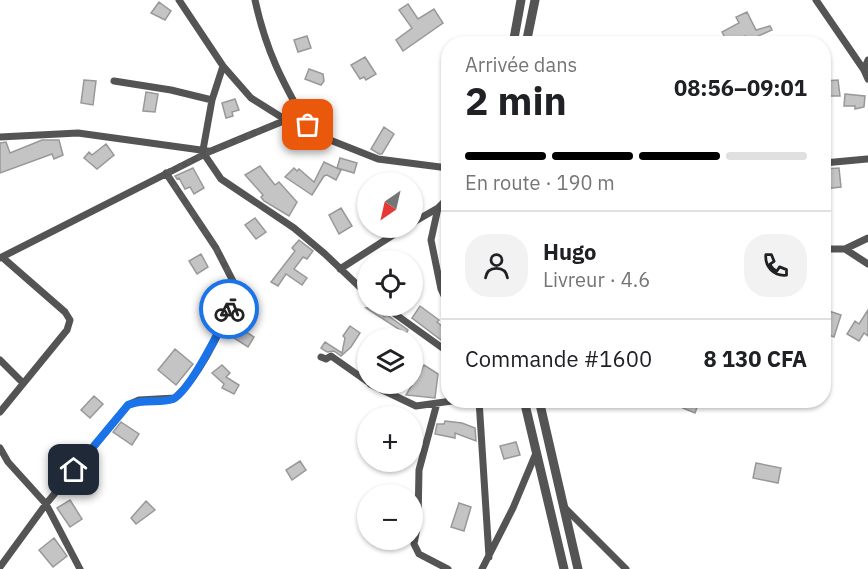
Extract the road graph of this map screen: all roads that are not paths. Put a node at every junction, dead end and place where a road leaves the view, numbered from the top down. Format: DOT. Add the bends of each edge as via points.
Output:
graph roads {
  1 [pos="180,0"];
  2 [pos="255,0"];
  3 [pos="520,0"];
  4 [pos="535,0"];
  5 [pos="816,0"];
  6 [pos="514,36"];
  7 [pos="528,36"];
  8 [pos="868,60"];
  9 [pos="223,66"];
  10 [pos="864,70"];
  11 [pos="868,79"];
  12 [pos="114,81"];
  13 [pos="212,100"];
  14 [pos="286,120"];
  15 [pos="308,125"];
  16 [pos="0,136"];
  17 [pos="206,152"];
  18 [pos="868,154"];
  19 [pos="868,161"];
  20 [pos="831,164"];
  21 [pos="441,167"];
  22 [pos="166,173"];
  23 [pos="441,205"];
  24 [pos="438,208"];
  25 [pos="423,217"];
  26 [pos="388,238"];
  27 [pos="868,238"];
  28 [pos="831,249"];
  29 [pos="845,249"];
  30 [pos="1,257"];
  31 [pos="868,264"];
  32 [pos="340,269"];
  33 [pos="357,285"];
  34 [pos="441,289"];
  35 [pos="398,316"];
  36 [pos="441,347"];
  37 [pos="321,357"];
  38 [pos="0,360"];
  39 [pos="357,374"];
  40 [pos="23,383"];
  41 [pos="391,394"];
  42 [pos="441,402"];
  43 [pos="437,403"];
  44 [pos="480,408"];
  45 [pos="526,408"];
  46 [pos="541,408"];
  47 [pos="0,412"];
  48 [pos="0,448"];
  49 [pos="536,453"];
  50 [pos="46,504"];
  51 [pos="565,508"];
  52 [pos="489,556"];
  53 [pos="0,567"];
  54 [pos="80,569"];
  55 [pos="448,569"];
  56 [pos="482,569"];
  57 [pos="564,569"];
  58 [pos="578,569"];
  59 [pos="626,569"];
  1 -- 9 [label="street"];
  2 -- 15 [label="street" via="279,77"];
  3 -- 6 [label="street"];
  4 -- 7 [label="street"];
  5 -- 10 [label="street"];
  8 -- 10 [label="street"];
  9 -- 13 [label="street"];
  9 -- 14 [label="street" via="251,98"];
  10 -- 11 [label="street"];
  12 -- 13 [label="street"];
  13 -- 17 [label="street"];
  14 -- 15 [label="street"];
  14 -- 17 [label="street"];
  15 -- 21 [label="street" via="325,138 378,159"];
  16 -- 17 [label="street" via="78,133"];
  17 -- 22 [label="street"];
  17 -- 32 [label="street" via="221,179 294,228"];
  18 -- 19 [label="street"];
  19 -- 20 [label="street"];
  22 -- 30 [label="street"];
  22 -- 50 [label="street" via="237,289 225,320 180,394 170,400 140,400 128,405"];
  23 -- 24 [label="street"];
  24 -- 25 [label="street"];
  24 -- 34 [label="street" via="431,240"];
  26 -- 32 [label="street"];
  27 -- 29 [label="street"];
  28 -- 29 [label="street"];
  29 -- 31 [label="street"];
  30 -- 40 [label="street" via="70,320 67,330"];
  32 -- 33 [label="street"];
  35 -- 36 [label="street"];
  37 -- 39 [label="street" via="331,356"];
  38 -- 40 [label="street"];
  40 -- 47 [label="street"];
  41 -- 43 [label="street" via="416,406"];
  42 -- 43 [label="street"];
  43 -- 55 [label="street" via="419,470 414,544 419,554"];
  44 -- 52 [label="street"];
  45 -- 49 [label="street"];
  46 -- 51 [label="street"];
  48 -- 50 [label="street"];
  49 -- 52 [label="street"];
  49 -- 57 [label="street"];
  50 -- 53 [label="street"];
  50 -- 54 [label="street"];
  51 -- 58 [label="street"];
  51 -- 59 [label="street"];
  52 -- 56 [label="street"];
}
